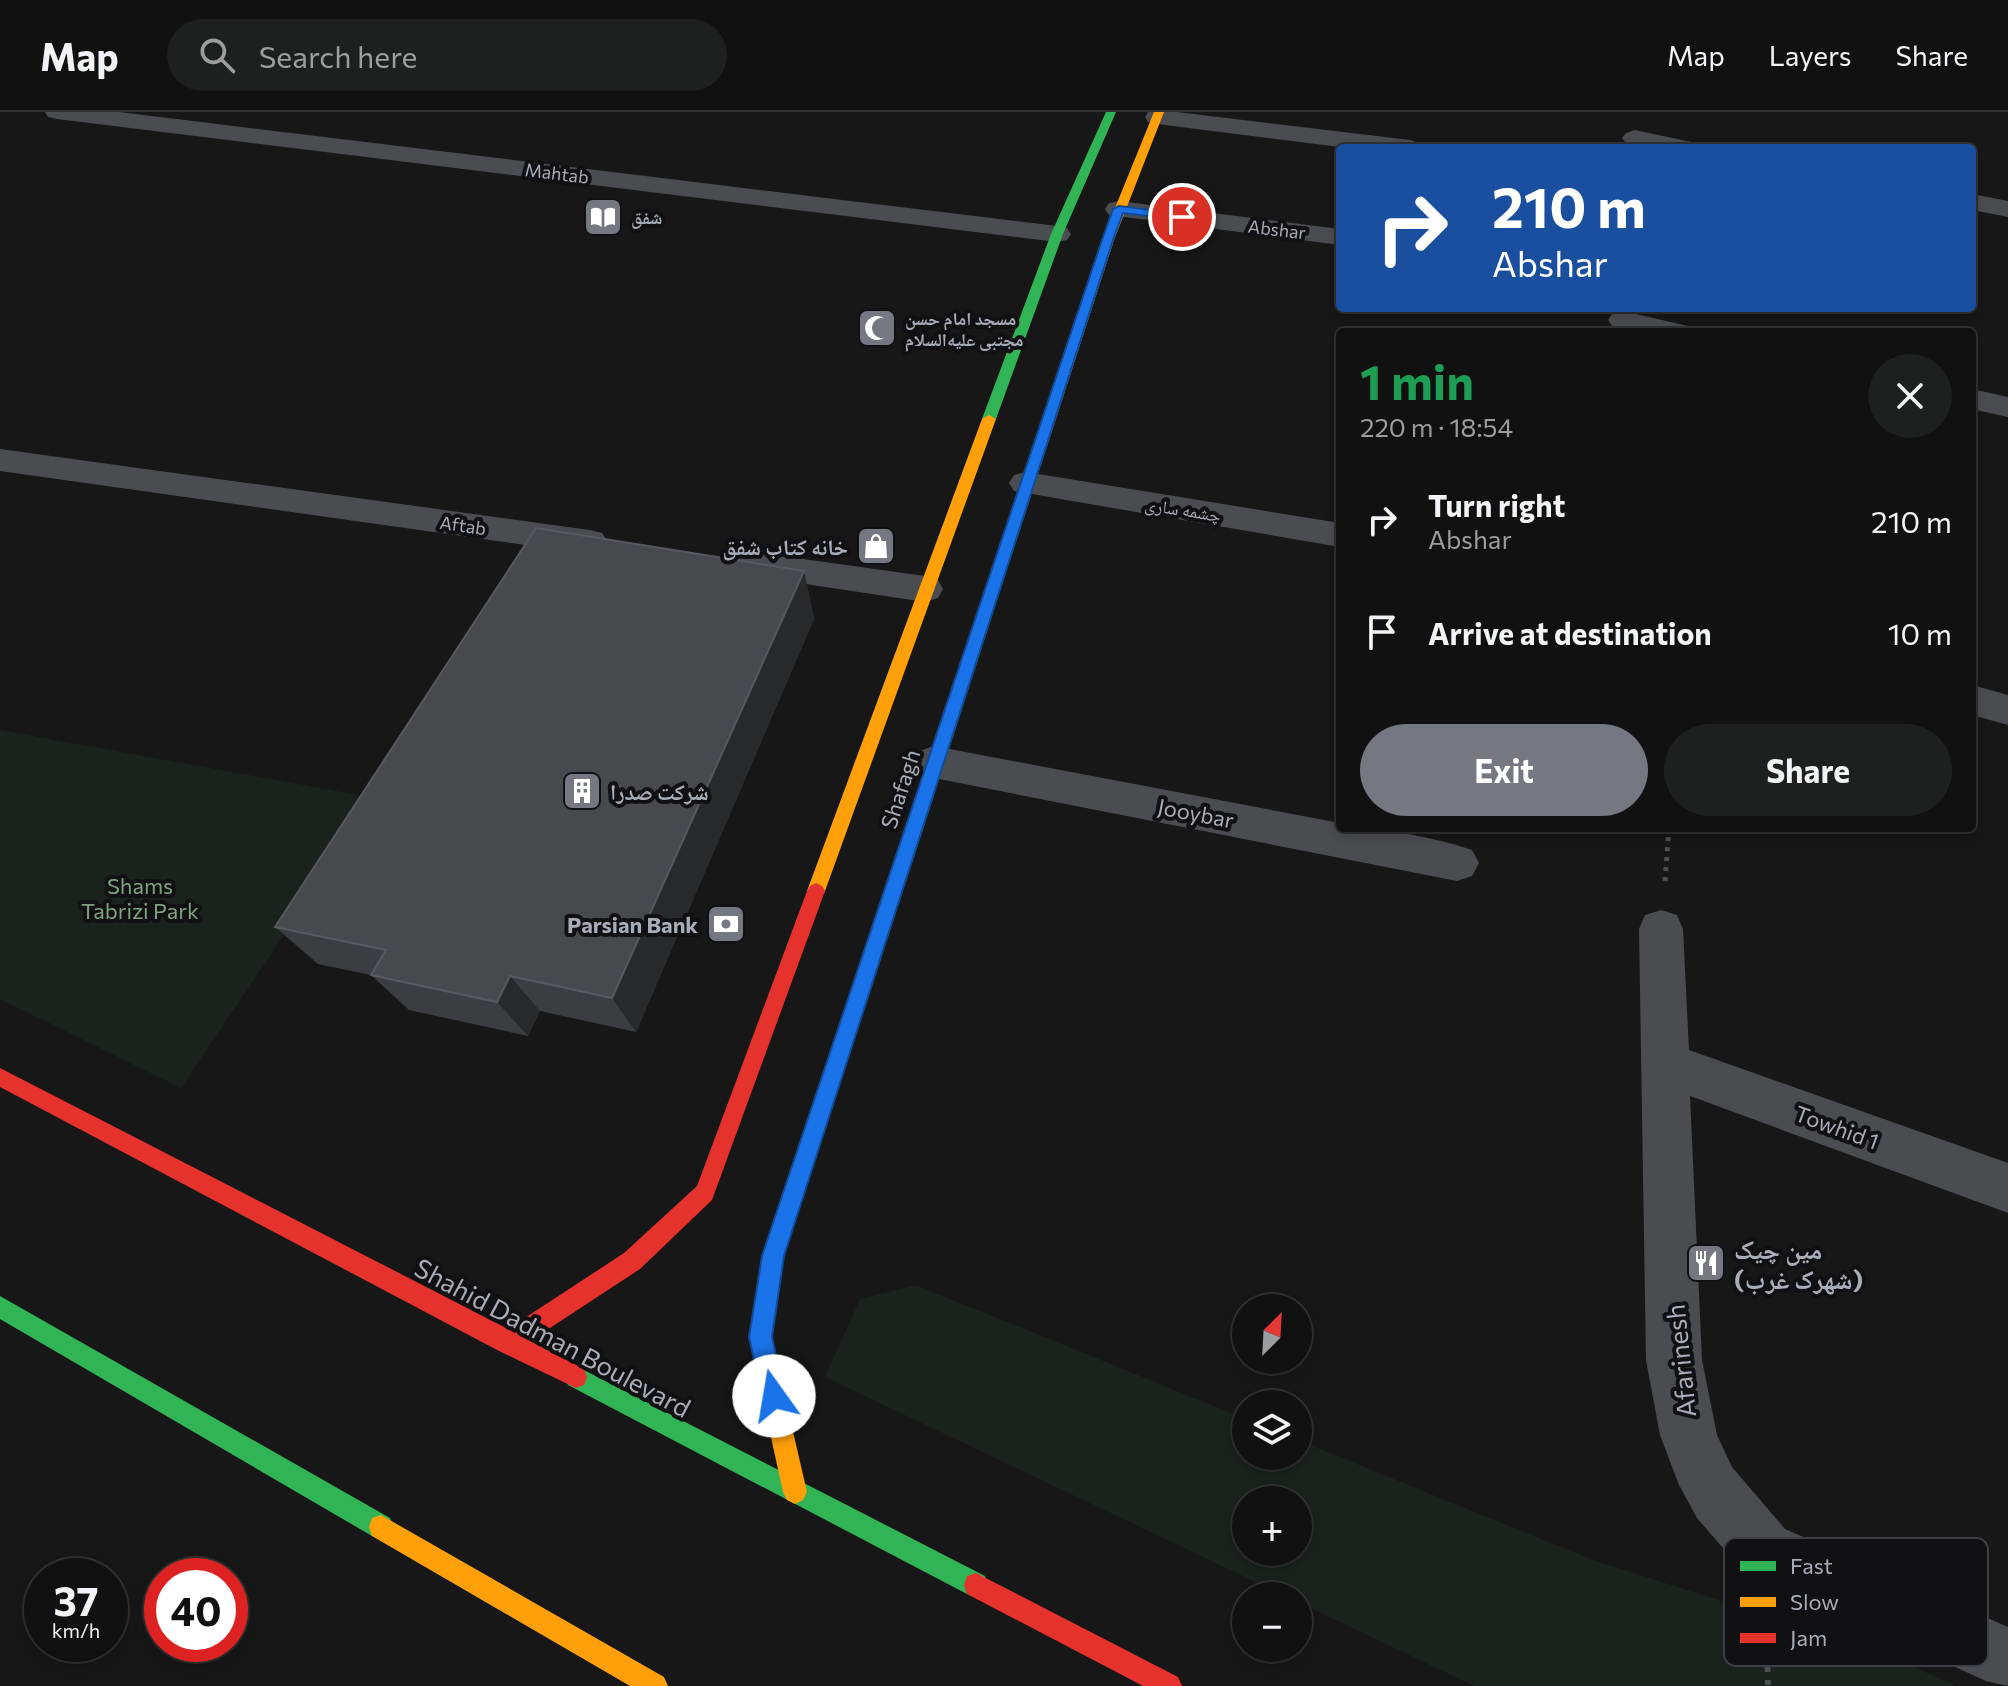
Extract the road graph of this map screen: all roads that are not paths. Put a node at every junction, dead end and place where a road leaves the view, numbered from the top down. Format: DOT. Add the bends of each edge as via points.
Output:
graph roads {
  1 [pos="57,112"];
  2 [pos="1111,112"];
  3 [pos="1158,115"];
  4 [pos="1635,138"];
  5 [pos="1379,144"];
  6 [pos="1666,144"];
  7 [pos="1071,202"];
  8 [pos="1976,203"];
  9 [pos="1119,209"];
  10 [pos="2008,209"];
  11 [pos="1336,236"];
  12 [pos="1086,237"];
  13 [pos="1623,320"];
  14 [pos="1659,328"];
  15 [pos="1976,400"];
  16 [pos="2008,407"];
  17 [pos="0,460"];
  18 [pos="1019,481"];
  19 [pos="1336,534"];
  20 [pos="627,547"];
  21 [pos="706,558"];
  22 [pos="933,590"];
  23 [pos="1976,701"];
  24 [pos="2008,710"];
  25 [pos="928,761"];
  26 [pos="1457,863"];
  27 [pos="1661,929"];
  28 [pos="1666,1065"];
  29 [pos="0,1077"];
  30 [pos="2008,1188"];
  31 [pos="0,1307"];
  32 [pos="507,1343"];
  33 [pos="795,1492"];
  34 [pos="1753,1538"];
  35 [pos="1988,1650"];
  36 [pos="2008,1659"];
  37 [pos="655,1686"];
  38 [pos="1169,1686"];
  1 -- 12 [label="street, Mahtab"];
  2 -- 7 [label="street, Shafagh"];
  3 -- 5 [label="street"];
  3 -- 9 [label="street, Shafagh"];
  4 -- 6 [label="street"];
  7 -- 9 [label="street"];
  7 -- 12 [label="street, Shafagh"];
  8 -- 10 [label="street"];
  9 -- 11 [label="street, Abshar"];
  9 -- 12 [label="street, Shafagh"];
  12 -- 18 [label="street, Shafagh"];
  12 -- 22 [label="street, Shafagh" via="976,474"];
  13 -- 14 [label="street"];
  15 -- 16 [label="street"];
  17 -- 20 [label="street, Aftab"];
  18 -- 19 [label="street, چشمه ساری"];
  18 -- 25 [label="street, Shafagh"];
  21 -- 22 [label="street"];
  22 -- 32 [label="street, Shafagh" via="705,1193 632,1261"];
  23 -- 24 [label="street"];
  25 -- 26 [label="street, Jooybar"];
  25 -- 33 [label="street, Shafagh" via="773,1256 760,1337"];
  27 -- 28 [label="street, Afarinesh"];
  28 -- 30 [label="street, Towhid 1"];
  28 -- 34 [label="street, Afarinesh" via="1674,1360 1683,1420 1706,1479"];
  29 -- 32 [label="street, Shahid Dadman Boulevard"];
  31 -- 37 [label="street"];
  32 -- 33 [label="street, Shahid Dadman Boulevard"];
  33 -- 38 [label="street, Shahid Dadman Boulevard"];
  35 -- 36 [label="street, Afarinesh"];
}
